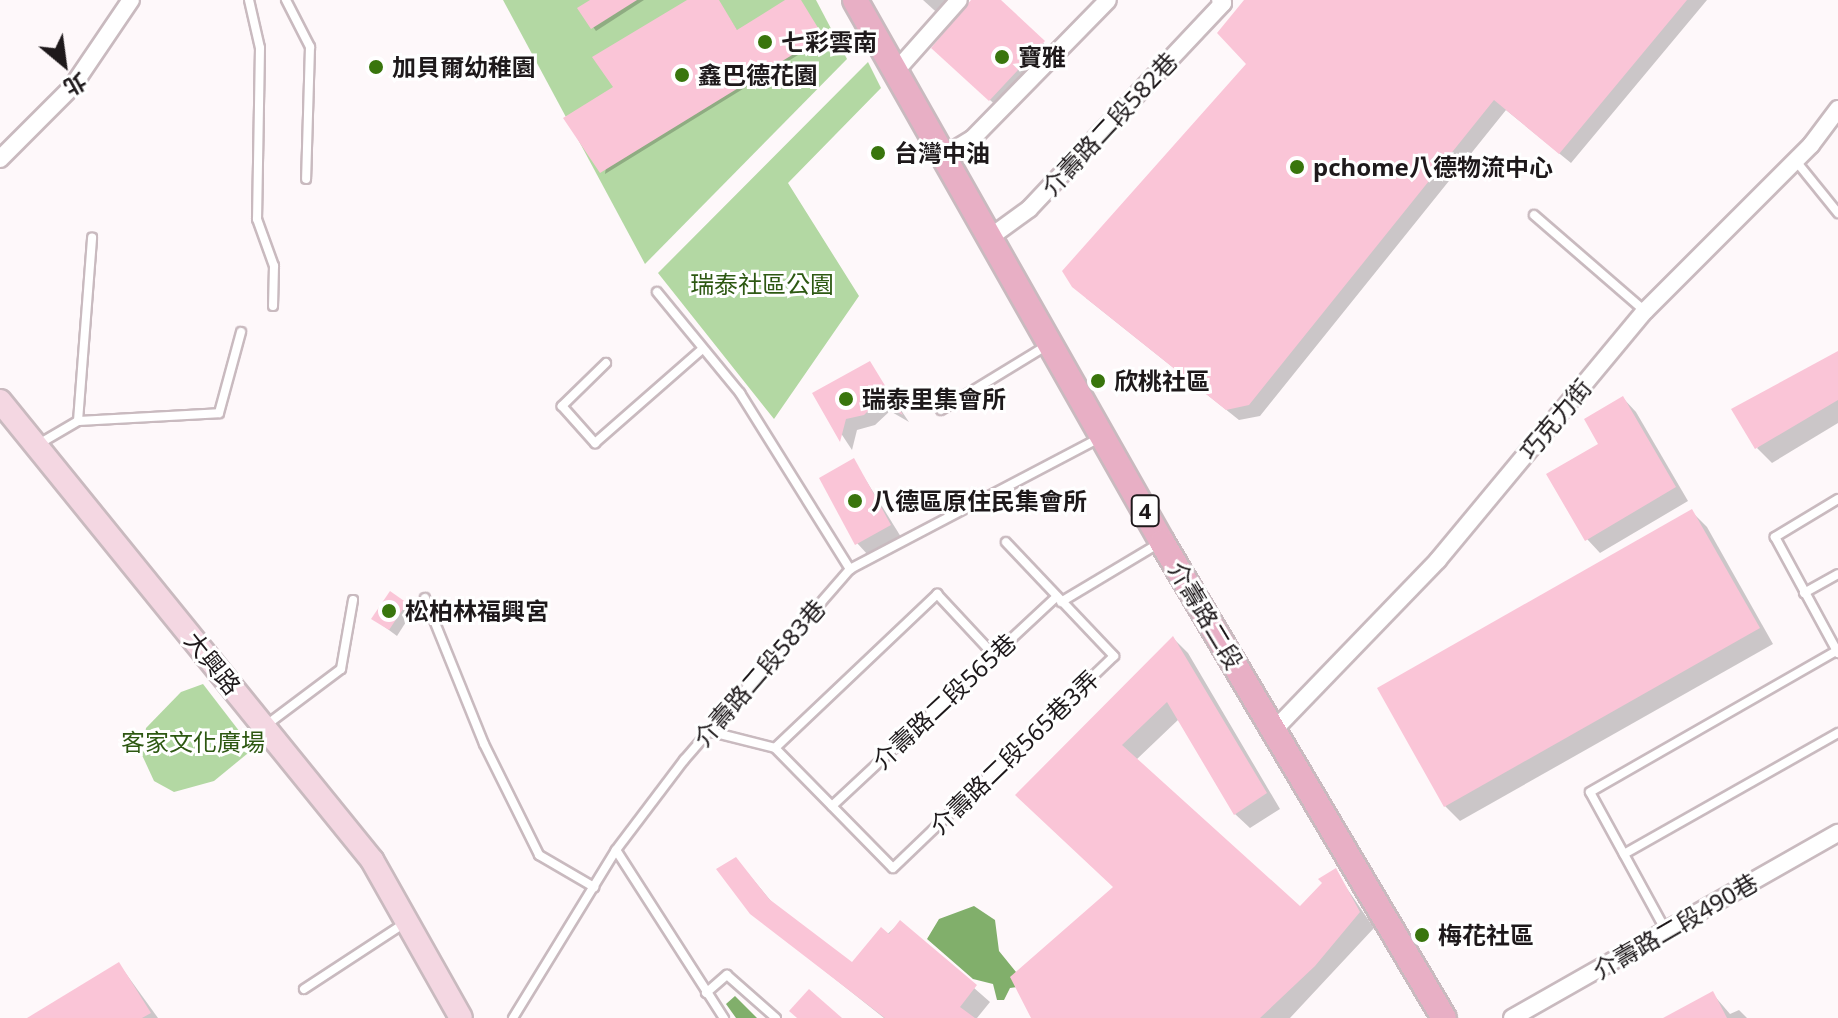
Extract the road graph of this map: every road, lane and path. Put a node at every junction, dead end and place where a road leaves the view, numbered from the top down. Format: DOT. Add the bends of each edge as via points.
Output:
graph roads {
  1 [pos="131,0"];
  2 [pos="249,0"];
  3 [pos="286,0"];
  4 [pos="855,0"];
  5 [pos="959,0"];
  6 [pos="1108,0"];
  7 [pos="1222,1"];
  8 [pos="895,72"];
  9 [pos="1838,109"];
  10 [pos="942,157"];
  11 [pos="0,159"];
  12 [pos="1796,161"];
  13 [pos="306,179"];
  14 [pos="1838,213"];
  15 [pos="1534,215"];
  16 [pos="92,238"];
  17 [pos="989,238"];
  18 [pos="657,292"];
  19 [pos="273,306"];
  20 [pos="1645,311"];
  21 [pos="241,332"];
  22 [pos="1050,344"];
  23 [pos="700,351"];
  24 [pos="606,363"];
  25 [pos="0,401"];
  26 [pos="941,410"];
  27 [pos="78,421"];
  28 [pos="1103,436"];
  29 [pos="36,446"];
  30 [pos="1838,499"];
  31 [pos="1006,542"];
  32 [pos="1162,542"];
  33 [pos="850,569"];
  34 [pos="1838,574"];
  35 [pos="1804,593"];
  36 [pos="425,598"];
  37 [pos="1058,599"];
  38 [pos="353,600"];
  39 [pos="1838,652"];
  40 [pos="993,654"];
  41 [pos="265,726"];
  42 [pos="1274,730"];
  43 [pos="708,731"];
  44 [pos="1838,733"];
  45 [pos="775,748"];
  46 [pos="832,806"];
  47 [pos="1838,833"];
  48 [pos="616,850"];
  49 [pos="1624,854"];
  50 [pos="594,887"];
  51 [pos="406,923"];
  52 [pos="1666,931"];
  53 [pos="304,989"];
  54 [pos="706,993"];
  55 [pos="461,1018"];
  56 [pos="513,1018"];
  57 [pos="724,1018"];
  58 [pos="776,1018"];
  59 [pos="1444,1018"];
  60 [pos="1512,1018"];
  1 -- 11 [label="street" via="72,87"];
  2 -- 19 [label="lane" via="260,48 257,219 274,266"];
  3 -- 13 [label="lane" via="310,47"];
  4 -- 8 [label="main road, 介壽路二段 / 4"];
  5 -- 8 [label="street"];
  6 -- 10 [label="street" via="972,139"];
  7 -- 17 [label="street, 介壽路二段582巷" via="1029,209"];
  8 -- 10 [label="main road, 介壽路二段 / 4"];
  9 -- 12 [label="street, 巧克力街"];
  10 -- 17 [label="main road, 介壽路二段 / 4"];
  12 -- 14 [label="lane"];
  12 -- 20 [label="street, 巧克力街"];
  15 -- 20 [label="lane"];
  16 -- 27 [label="lane"];
  17 -- 22 [label="main road, 介壽路二段 / 4"];
  18 -- 23 [label="lane"];
  20 -- 42 [label="street, 巧克力街" via="1438,560"];
  21 -- 27 [label="lane" via="219,413"];
  22 -- 26 [label="lane"];
  22 -- 28 [label="main road, 介壽路二段 / 4"];
  23 -- 24 [label="lane" via="595,443 562,406"];
  23 -- 33 [label="lane" via="740,393"];
  25 -- 29 [label="street, 大興路"];
  27 -- 29 [label="lane"];
  28 -- 32 [label="main road, 介壽路二段 / 4"];
  28 -- 33 [label="lane, 介壽路二段583巷"];
  29 -- 41 [label="street, 大興路"];
  30 -- 35 [label="lane" via="1775,537"];
  31 -- 37 [label="lane"];
  32 -- 37 [label="lane, 介壽路二段565巷"];
  32 -- 42 [label="main road, 介壽路二段 / 4"];
  33 -- 43 [label="lane, 介壽路二段583巷"];
  34 -- 35 [label="lane"];
  35 -- 39 [label="lane"];
  36 -- 50 [label="lane" via="484,744 539,855"];
  37 -- 40 [label="lane, 介壽路二段565巷"];
  37 -- 46 [label="lane, 介壽路二段565巷3弄" via="1114,656 893,868"];
  38 -- 41 [label="lane" via="341,669"];
  39 -- 49 [label="lane" via="1590,792"];
  40 -- 45 [label="lane" via="937,594"];
  40 -- 46 [label="lane, 介壽路二段565巷"];
  41 -- 51 [label="street, 大興路" via="372,860"];
  42 -- 59 [label="main road, 介壽路二段 / 4"];
  43 -- 45 [label="lane"];
  43 -- 48 [label="lane, 介壽路二段583巷"];
  44 -- 49 [label="lane"];
  45 -- 46 [label="lane"];
  47 -- 52 [label="street, 介壽路二段490巷"];
  48 -- 50 [label="lane, 介壽路二段583巷"];
  48 -- 54 [label="lane"];
  49 -- 52 [label="lane"];
  50 -- 56 [label="lane, 介壽路二段583巷"];
  51 -- 53 [label="lane"];
  51 -- 55 [label="street, 大興路"];
  52 -- 60 [label="street, 介壽路二段490巷"];
  54 -- 57 [label="lane"];
  54 -- 58 [label="lane" via="727,975"];
}
